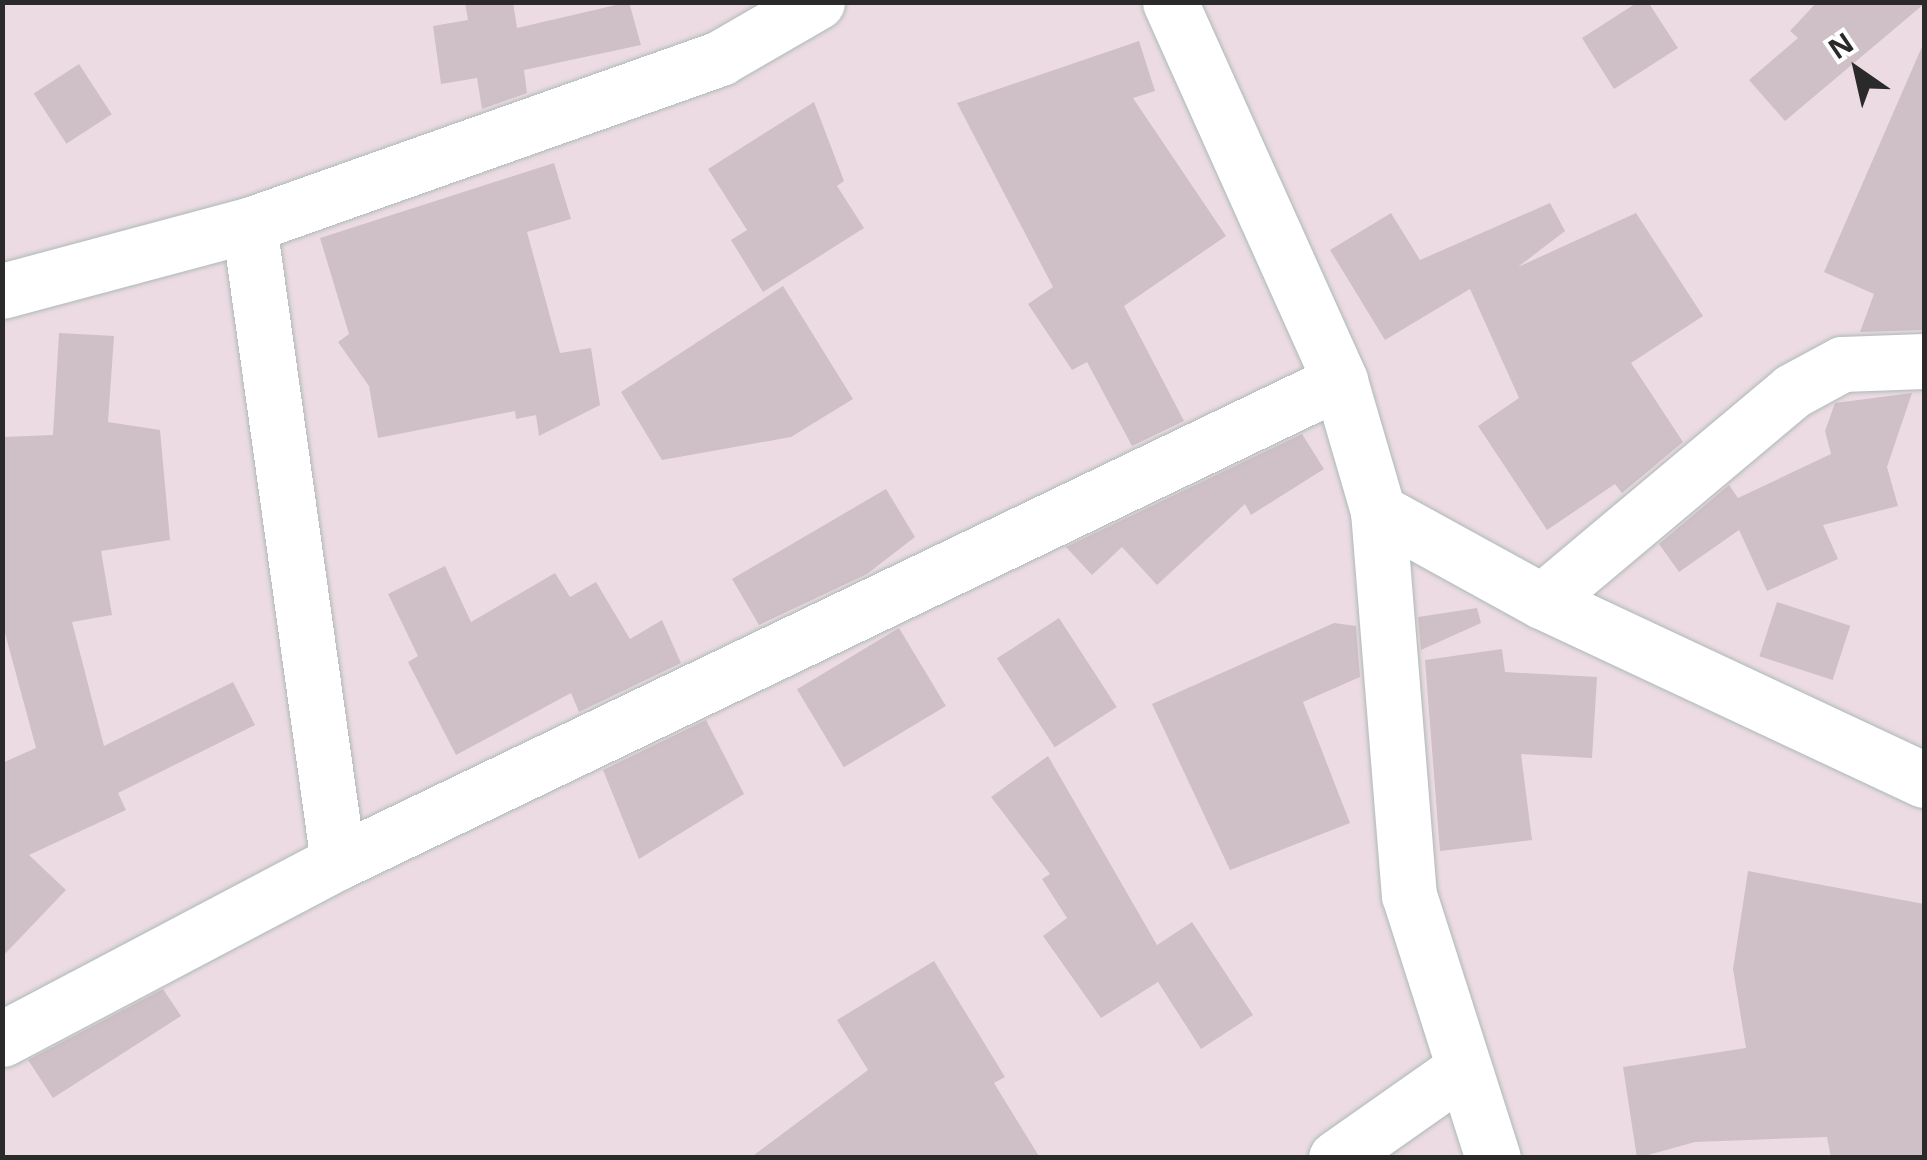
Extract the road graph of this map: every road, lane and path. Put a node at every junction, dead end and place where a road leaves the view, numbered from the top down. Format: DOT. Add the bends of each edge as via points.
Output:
graph roads {
  1 [pos="817,2"];
  2 [pos="1170,2"];
  3 [pos="248,225"];
  4 [pos="2,291"];
  5 [pos="1924,361"];
  6 [pos="1340,381"];
  7 [pos="1378,511"];
  8 [pos="1542,601"];
  9 [pos="1924,780"];
  10 [pos="338,862"];
  11 [pos="2,1039"];
  12 [pos="1464,1068"];
  13 [pos="1336,1158"];
  14 [pos="1492,1158"];
  1 -- 3 [label="street" via="720,58"];
  2 -- 6 [label="street"];
  3 -- 4 [label="street"];
  3 -- 10 [label="street"];
  5 -- 8 [label="street" via="1842,364 1792,391"];
  6 -- 7 [label="street"];
  6 -- 10 [label="street"];
  7 -- 8 [label="street"];
  7 -- 12 [label="street" via="1408,895"];
  8 -- 9 [label="street"];
  10 -- 11 [label="street"];
  12 -- 13 [label="street"];
  12 -- 14 [label="street"];
}
